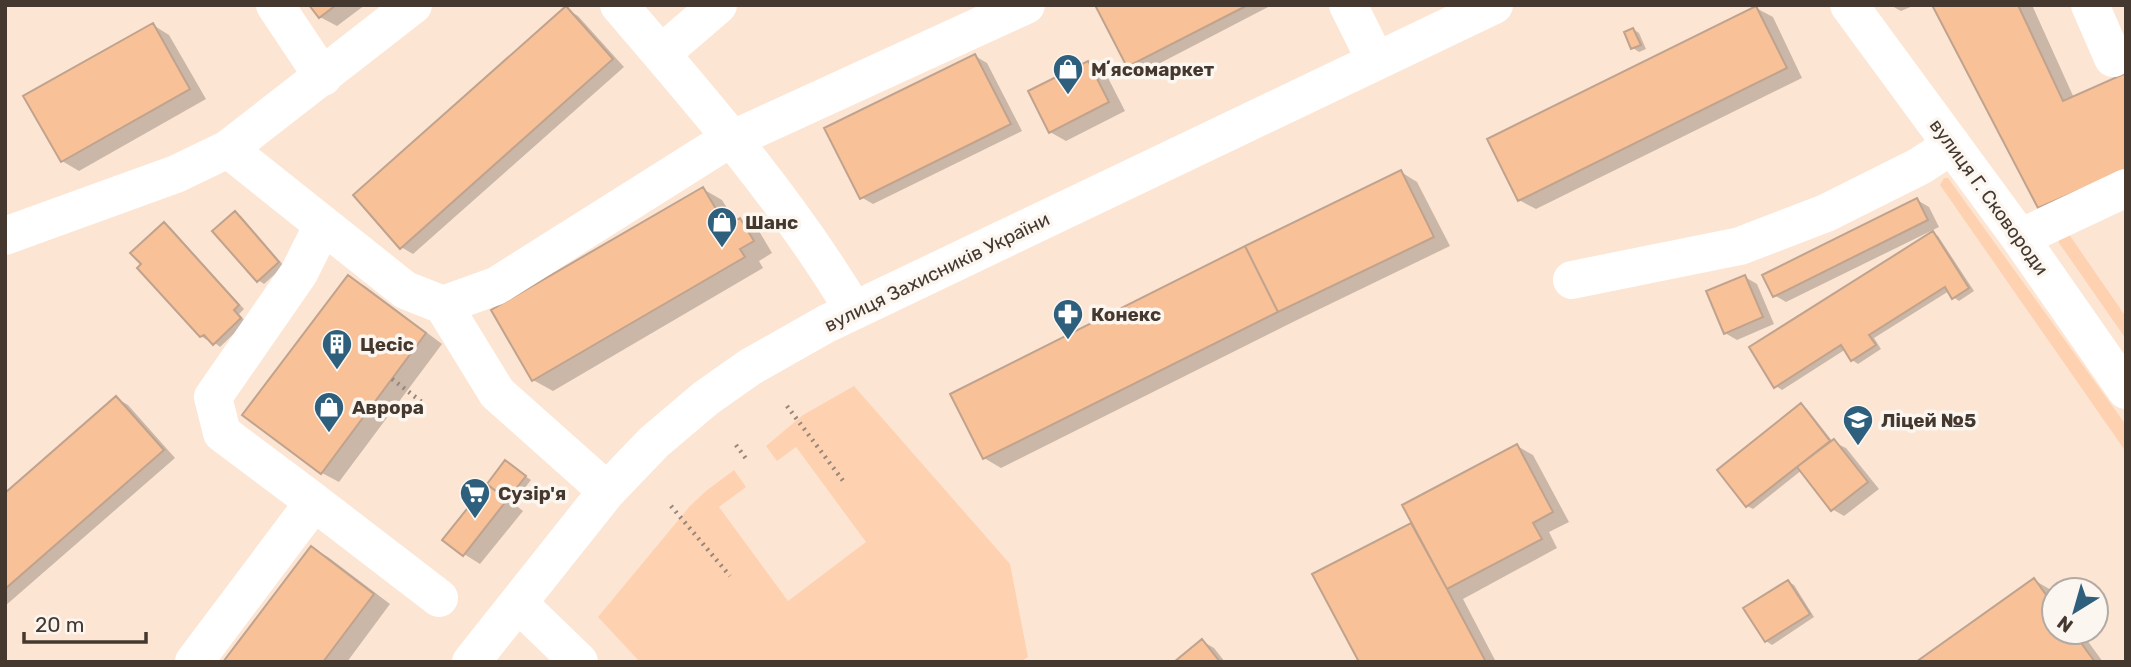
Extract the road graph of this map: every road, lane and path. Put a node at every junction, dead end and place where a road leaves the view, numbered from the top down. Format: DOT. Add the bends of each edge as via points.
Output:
graph roads {
  1 [pos="275,5"];
  2 [pos="413,5"];
  3 [pos="619,5"];
  4 [pos="718,5"];
  5 [pos="1026,5"];
  6 [pos="1348,5"];
  7 [pos="1494,5"];
  8 [pos="1849,5"];
  9 [pos="2090,5"];
  10 [pos="662,54"];
  11 [pos="2113,58"];
  12 [pos="1376,61"];
  13 [pos="323,77"];
  14 [pos="734,139"];
  15 [pos="1952,145"];
  16 [pos="228,149"];
  17 [pos="2126,188"];
  18 [pos="323,225"];
  19 [pos="5,236"];
  20 [pos="2020,238"];
  21 [pos="1572,280"];
  22 [pos="443,305"];
  23 [pos="854,311"];
  24 [pos="392,379"];
  25 [pos="2126,390"];
  26 [pos="423,403"];
  27 [pos="788,406"];
  28 [pos="736,444"];
  29 [pos="747,460"];
  30 [pos="844,482"];
  31 [pos="607,491"];
  32 [pos="314,502"];
  33 [pos="671,506"];
  34 [pos="730,576"];
  35 [pos="439,598"];
  36 [pos="518,603"];
  37 [pos="194,662"];
  38 [pos="471,662"];
  39 [pos="579,662"];
  1 -- 13 [label="street"];
  2 -- 13 [label="street"];
  3 -- 10 [label="street"];
  4 -- 10 [label="street"];
  5 -- 14 [label="street"];
  6 -- 12 [label="street"];
  7 -- 12 [label="street, вулиця Захисників України"];
  8 -- 15 [label="street, вулиця Г. Сковороди"];
  9 -- 11 [label="street"];
  10 -- 14 [label="street"];
  12 -- 23 [label="street, вулиця Захисників України"];
  13 -- 16 [label="street"];
  14 -- 22 [label="street" via="496,286"];
  14 -- 23 [label="street" via="826,263"];
  15 -- 20 [label="street, вулиця Г. Сковороди"];
  15 -- 21 [label="street" via="1826,213 1740,246"];
  16 -- 18 [label="street"];
  16 -- 19 [label="street" via="176,174"];
  17 -- 20 [label="street"];
  18 -- 22 [label="street" via="405,290"];
  18 -- 32 [label="street" via="299,273 213,397 222,433"];
  20 -- 25 [label="street, вулиця Г. Сковороди"];
  22 -- 31 [label="street" via="497,393"];
  23 -- 31 [label="street, вулиця Захисників України" via="750,367 706,398 654,442"];
  24 -- 26 [label="path"];
  27 -- 30 [label="path"];
  28 -- 29 [label="path"];
  31 -- 36 [label="street, вулиця Захисників України"];
  32 -- 35 [label="street"];
  32 -- 37 [label="street"];
  33 -- 34 [label="path"];
  36 -- 38 [label="street, вулиця Захисників України"];
  36 -- 39 [label="street"];
}
